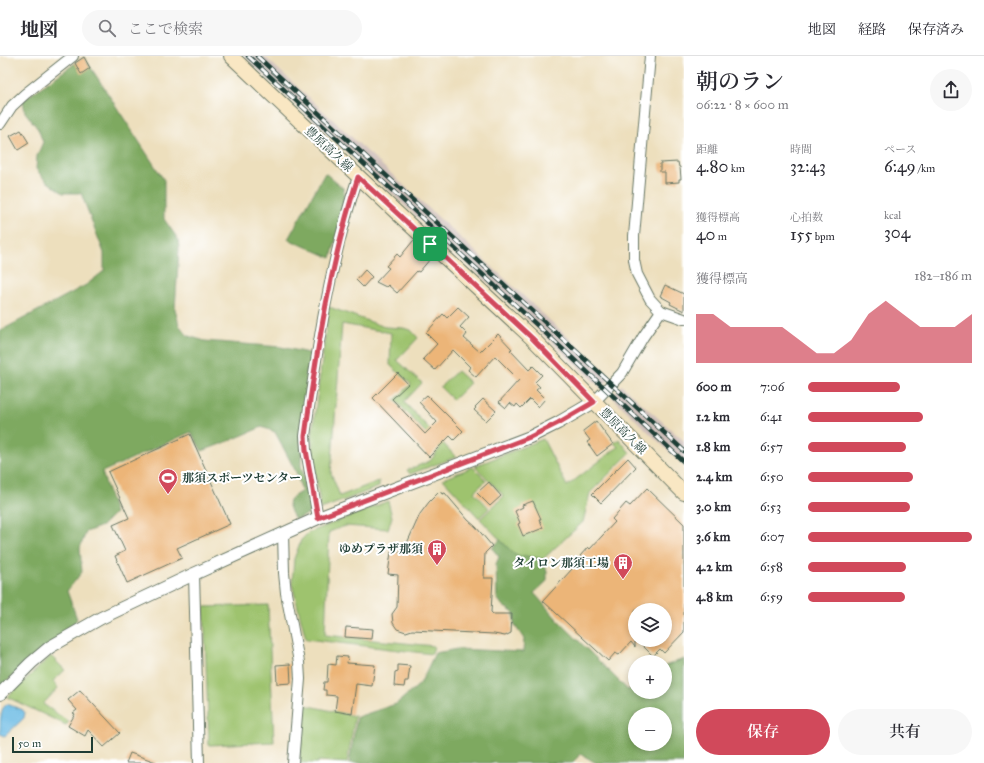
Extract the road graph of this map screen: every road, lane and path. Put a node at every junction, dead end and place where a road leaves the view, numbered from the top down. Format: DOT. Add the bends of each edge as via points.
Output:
graph roads {
  1 [pos="73,56"];
  2 [pos="231,56"];
  3 [pos="650,56"];
  4 [pos="0,124"];
  5 [pos="358,177"];
  6 [pos="661,311"];
  7 [pos="684,319"];
  8 [pos="594,402"];
  9 [pos="684,493"];
  10 [pos="318,518"];
  11 [pos="283,533"];
  12 [pos="194,574"];
  13 [pos="0,694"];
  14 [pos="199,763"];
  15 [pos="293,763"];
  1 -- 4 [label="street" via="12,106"];
  2 -- 5 [label="main road, 豊原高久線"];
  3 -- 6 [label="street" via="634,260 641,285"];
  5 -- 8 [label="main road, 豊原高久線" via="532,338"];
  5 -- 10 [label="street" via="329,283 305,436"];
  6 -- 7 [label="street"];
  6 -- 8 [label="street" via="622,373"];
  8 -- 9 [label="main road, 豊原高久線"];
  8 -- 10 [label="street" via="530,437"];
  10 -- 11 [label="street"];
  11 -- 12 [label="street"];
  11 -- 15 [label="street" via="286,593 300,662"];
  12 -- 13 [label="street" via="101,618 50,647"];
  12 -- 14 [label="street"];
}
